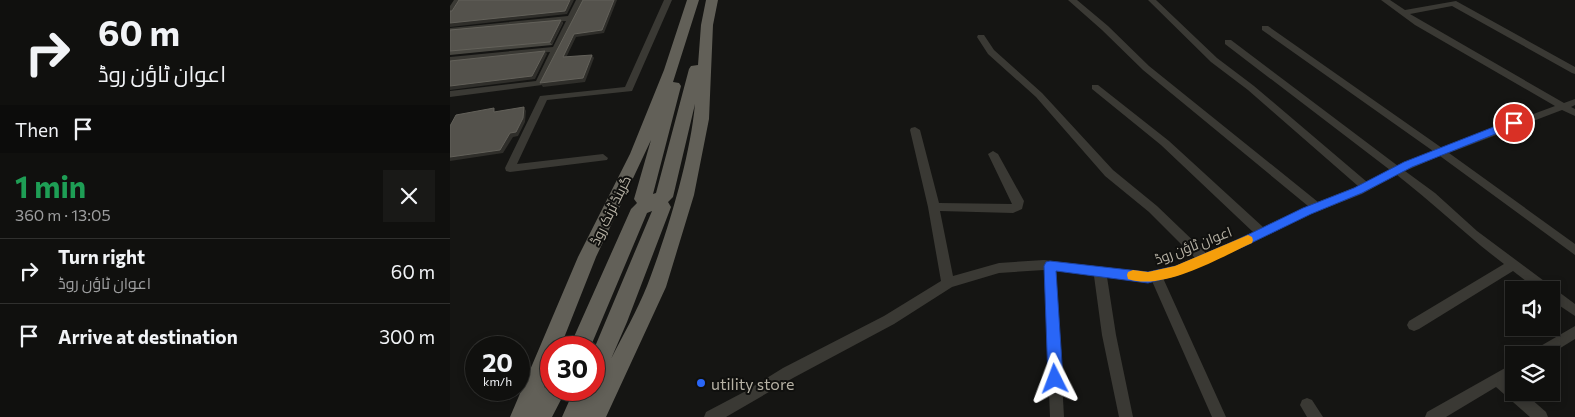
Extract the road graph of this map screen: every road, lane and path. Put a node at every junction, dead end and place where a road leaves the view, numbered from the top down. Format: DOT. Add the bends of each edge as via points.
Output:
graph roads {
  1 [pos="580,0"];
  2 [pos="668,0"];
  3 [pos="693,0"];
  4 [pos="712,0"];
  5 [pos="1072,0"];
  6 [pos="1152,0"];
  7 [pos="1385,0"];
  8 [pos="455,3"];
  9 [pos="450,11"];
  10 [pos="1404,13"];
  11 [pos="571,18"];
  12 [pos="707,25"];
  13 [pos="1265,28"];
  14 [pos="450,30"];
  15 [pos="981,37"];
  16 [pos="1228,42"];
  17 [pos="556,49"];
  18 [pos="450,60"];
  19 [pos="670,70"];
  20 [pos="1575,70"];
  21 [pos="1095,86"];
  22 [pos="450,94"];
  23 [pos="1569,104"];
  24 [pos="1575,113"];
  25 [pos="915,130"];
  26 [pos="1441,152"];
  27 [pos="993,154"];
  28 [pos="603,158"];
  29 [pos="1397,170"];
  30 [pos="1366,187"];
  31 [pos="1317,207"];
  32 [pos="934,208"];
  33 [pos="1261,233"];
  34 [pos="1575,250"];
  35 [pos="1204,259"];
  36 [pos="1512,265"];
  37 [pos="1050,266"];
  38 [pos="1100,271"];
  39 [pos="1156,276"];
  40 [pos="1534,281"];
  41 [pos="948,283"];
  42 [pos="1560,300"];
  43 [pos="1575,311"];
  44 [pos="1414,325"];
  45 [pos="1575,332"];
  46 [pos="584,336"];
  47 [pos="1552,346"];
  48 [pos="605,348"];
  49 [pos="1505,374"];
  50 [pos="1497,379"];
  51 [pos="549,401"];
  52 [pos="580,401"];
  53 [pos="1307,405"];
  54 [pos="521,417"];
  55 [pos="540,417"];
  56 [pos="573,417"];
  57 [pos="594,417"];
  58 [pos="711,417"];
  59 [pos="1057,417"];
  60 [pos="1126,417"];
  61 [pos="1219,417"];
  62 [pos="1316,417"];
  63 [pos="1432,417"];
  64 [pos="1540,417"];
  1 -- 11 [label="street"];
  2 -- 28 [label="street" via="629,89 543,98 510,168"];
  3 -- 19 [label="highway, گرینڈ ٹرنک روڈ"];
  4 -- 12 [label="highway"];
  5 -- 31 [label="street" via="1146,68"];
  6 -- 30 [label="street" via="1214,60"];
  7 -- 10 [label="street"];
  8 -- 9 [label="street"];
  10 -- 20 [label="street" via="1454,3"];
  10 -- 23 [label="street"];
  11 -- 14 [label="street"];
  11 -- 17 [label="street"];
  12 -- 19 [label="highway" via="664,197 647,201 643,199 674,86"];
  12 -- 57 [label="highway" via="701,119 684,195 656,287"];
  13 -- 26 [label="street"];
  15 -- 35 [label="street" via="991,52 1040,95 1109,173 1153,209"];
  16 -- 29 [label="street"];
  17 -- 18 [label="street"];
  17 -- 22 [label="street" via="539,83"];
  19 -- 54 [label="highway, گرینڈ ٹرنک روڈ" via="638,154 587,257"];
  21 -- 33 [label="street" via="1164,143"];
  23 -- 24 [label="street"];
  23 -- 26 [label="street, اعوان ٹاؤن روڈ"];
  25 -- 32 [label="street"];
  26 -- 29 [label="street, اعوان ٹاؤن روڈ"];
  26 -- 34 [label="street"];
  27 -- 32 [label="street" via="1018,200 1018,206 1013,209"];
  29 -- 30 [label="street, اعوان ٹاؤن روڈ"];
  29 -- 36 [label="street"];
  30 -- 31 [label="street, اعوان ٹاؤن روڈ"];
  31 -- 33 [label="street, اعوان ٹاؤن روڈ"];
  32 -- 41 [label="street"];
  33 -- 35 [label="street, اعوان ٹاؤن روڈ"];
  35 -- 39 [label="street, اعوان ٹاؤن روڈ"];
  36 -- 40 [label="street"];
  36 -- 44 [label="street"];
  37 -- 38 [label="street, اعوان ٹاؤن روڈ"];
  37 -- 41 [label="street, اعوان ٹاؤن روڈ" via="999,268"];
  37 -- 59 [label="street"];
  38 -- 39 [label="street, اعوان ٹاؤن روڈ" via="1148,278"];
  38 -- 60 [label="street"];
  39 -- 61 [label="street"];
  41 -- 58 [label="street, اعوان ٹاؤن روڈ" via="888,320"];
  42 -- 43 [label="street"];
  45 -- 47 [label="street"];
  46 -- 48 [label="highway" via="640,208 659,204 662,207"];
  49 -- 50 [label="street"];
  50 -- 63 [label="street"];
  50 -- 64 [label="street"];
  51 -- 55 [label="highway"];
  52 -- 56 [label="highway"];
  53 -- 62 [label="street"];
}
